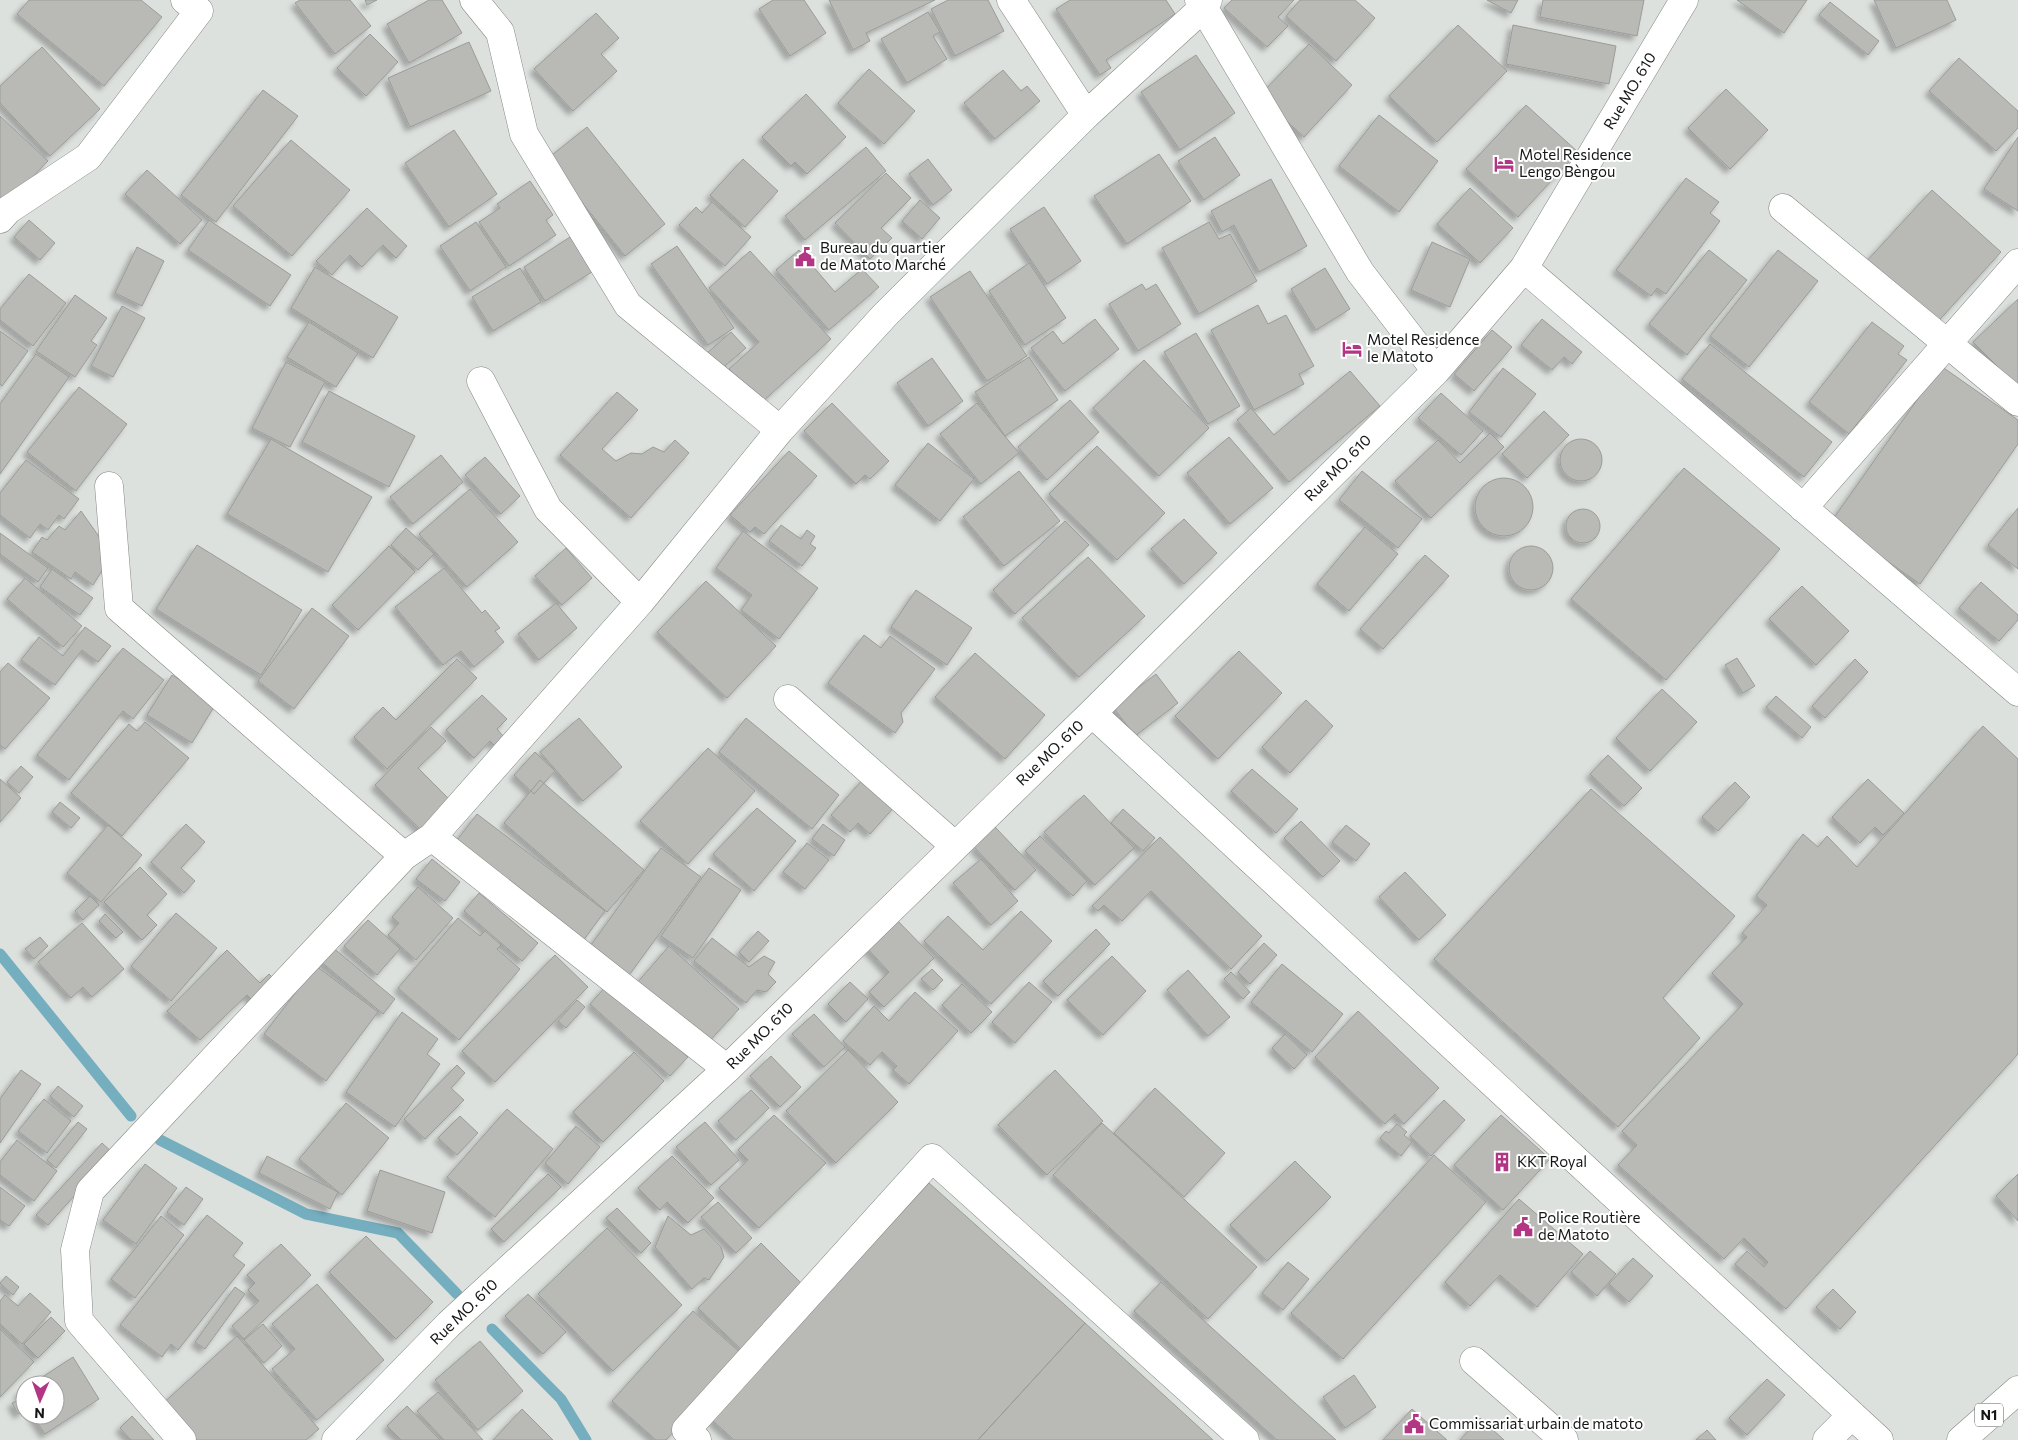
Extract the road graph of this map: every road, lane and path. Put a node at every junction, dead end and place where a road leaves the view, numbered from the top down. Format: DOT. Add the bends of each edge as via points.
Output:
graph roads {
  1 [pos="474,0"];
  2 [pos="1011,0"];
  3 [pos="1684,0"];
  4 [pos="1203,3"];
  5 [pos="192,5"];
  6 [pos="1086,115"];
  7 [pos="1783,208"];
  8 [pos="0,220"];
  9 [pos="2018,263"];
  10 [pos="1524,268"];
  11 [pos="1948,344"];
  12 [pos="1436,371"];
  13 [pos="481,381"];
  14 [pos="2018,402"];
  15 [pos="780,430"];
  16 [pos="109,486"];
  17 [pos="1803,508"];
  18 [pos="640,602"];
  19 [pos="2013,679"];
  20 [pos="788,699"];
  21 [pos="1092,713"];
  22 [pos="432,837"];
  23 [pos="954,845"];
  24 [pos="404,856"];
  25 [pos="728,1069"];
  26 [pos="1474,1361"];
  27 [pos="2018,1390"];
  28 [pos="1852,1415"];
  29 [pos="182,1440"];
  30 [pos="336,1440"];
  31 [pos="697,1440"];
  32 [pos="1245,1440"];
  33 [pos="1564,1440"];
  34 [pos="1827,1440"];
  35 [pos="1879,1440"];
  36 [pos="1961,1440"];
  1 -- 15 [label="main road" via="500,32 524,134 628,305"];
  2 -- 6 [label="main road"];
  3 -- 10 [label="main road, Rue MO. 610"];
  4 -- 6 [label="main road"];
  4 -- 12 [label="main road" via="1360,272"];
  5 -- 8 [label="main road" via="88,157 8,210"];
  6 -- 15 [label="main road" via="885,315"];
  7 -- 11 [label="main road"];
  9 -- 11 [label="main road"];
  10 -- 12 [label="main road, Rue MO. 610"];
  10 -- 17 [label="main road"];
  11 -- 14 [label="main road"];
  11 -- 17 [label="main road"];
  12 -- 21 [label="main road, Rue MO. 610"];
  13 -- 18 [label="main road" via="548,509"];
  15 -- 18 [label="main road"];
  16 -- 24 [label="main road" via="119,608"];
  17 -- 19 [label="main road"];
  18 -- 22 [label="main road"];
  20 -- 23 [label="main road"];
  21 -- 23 [label="main road, Rue MO. 610"];
  21 -- 28 [label="main road"];
  22 -- 24 [label="main road"];
  22 -- 25 [label="main road"];
  23 -- 25 [label="main road, Rue MO. 610"];
  24 -- 29 [label="main road" via="90,1191 75,1250 79,1321"];
  25 -- 30 [label="main road, Rue MO. 610" via="449,1324"];
  26 -- 33 [label="main road"];
  27 -- 36 [label="main road, N1"];
  28 -- 34 [label="main road"];
  28 -- 35 [label="main road"];
  31 -- 32 [label="main road" via="686,1430 932,1158"];
}
